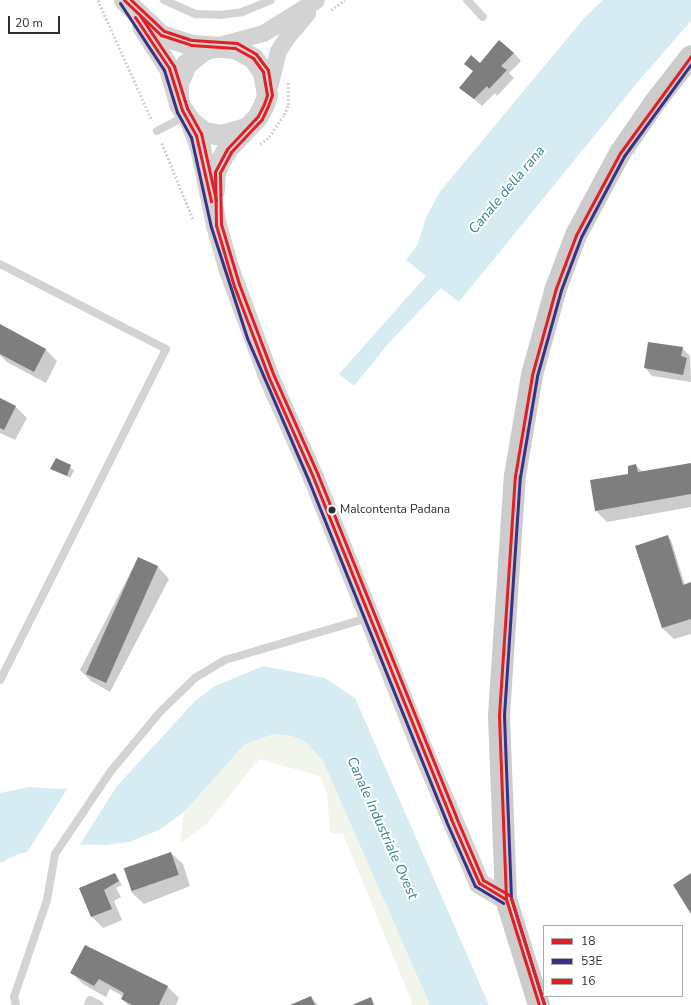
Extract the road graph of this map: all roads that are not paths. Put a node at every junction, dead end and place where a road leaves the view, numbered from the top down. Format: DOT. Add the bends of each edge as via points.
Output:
graph roads {
  1 [pos="124,0"];
  2 [pos="164,0"];
  3 [pos="271,0"];
  4 [pos="316,0"];
  5 [pos="467,0"];
  6 [pos="325,6"];
  7 [pos="483,17"];
  8 [pos="213,47"];
  9 [pos="691,56"];
  10 [pos="267,95"];
  11 [pos="178,96"];
  12 [pos="187,118"];
  13 [pos="252,124"];
  14 [pos="157,131"];
  15 [pos="216,225"];
  16 [pos="0,264"];
  17 [pos="369,617"];
  18 [pos="0,680"];
  19 [pos="506,899"];
  20 [pos="16,1005"];
  21 [pos="88,1005"];
  22 [pos="100,1005"];
  23 [pos="538,1005"];
  1 -- 8 [label="street" via="161,35 191,45"];
  1 -- 11 [label="street" via="161,55"];
  2 -- 3 [label="lane" via="196,14 219,15 242,12"];
  4 -- 8 [label="street" via="263,33"];
  5 -- 7 [label="lane"];
  6 -- 10 [label="street" via="286,38 274,64"];
  8 -- 10 [label="street" via="235,48 253,58 263,72"];
  8 -- 11 [label="street" via="198,53 186,64 178,82"];
  9 -- 19 [label="main road" via="633,134 589,208 556,288 532,375 515,476 499,715"];
  10 -- 13 [label="street"];
  11 -- 12 [label="street"];
  12 -- 13 [label="street" via="204,132 221,135 231,134"];
  12 -- 14 [label="lane"];
  12 -- 15 [label="street" via="200,147"];
  13 -- 15 [label="street" via="227,149 215,172"];
  15 -- 17 [label="street" via="252,336"];
  16 -- 18 [label="lane" via="166,349"];
  17 -- 19 [label="street" via="479,883"];
  17 -- 20 [label="lane" via="225,660 206,670 160,712 101,785 55,854 47,900 14,997"];
  19 -- 23 [label="main road"];
  21 -- 22 [label="lane" via="90,1000"];
}
